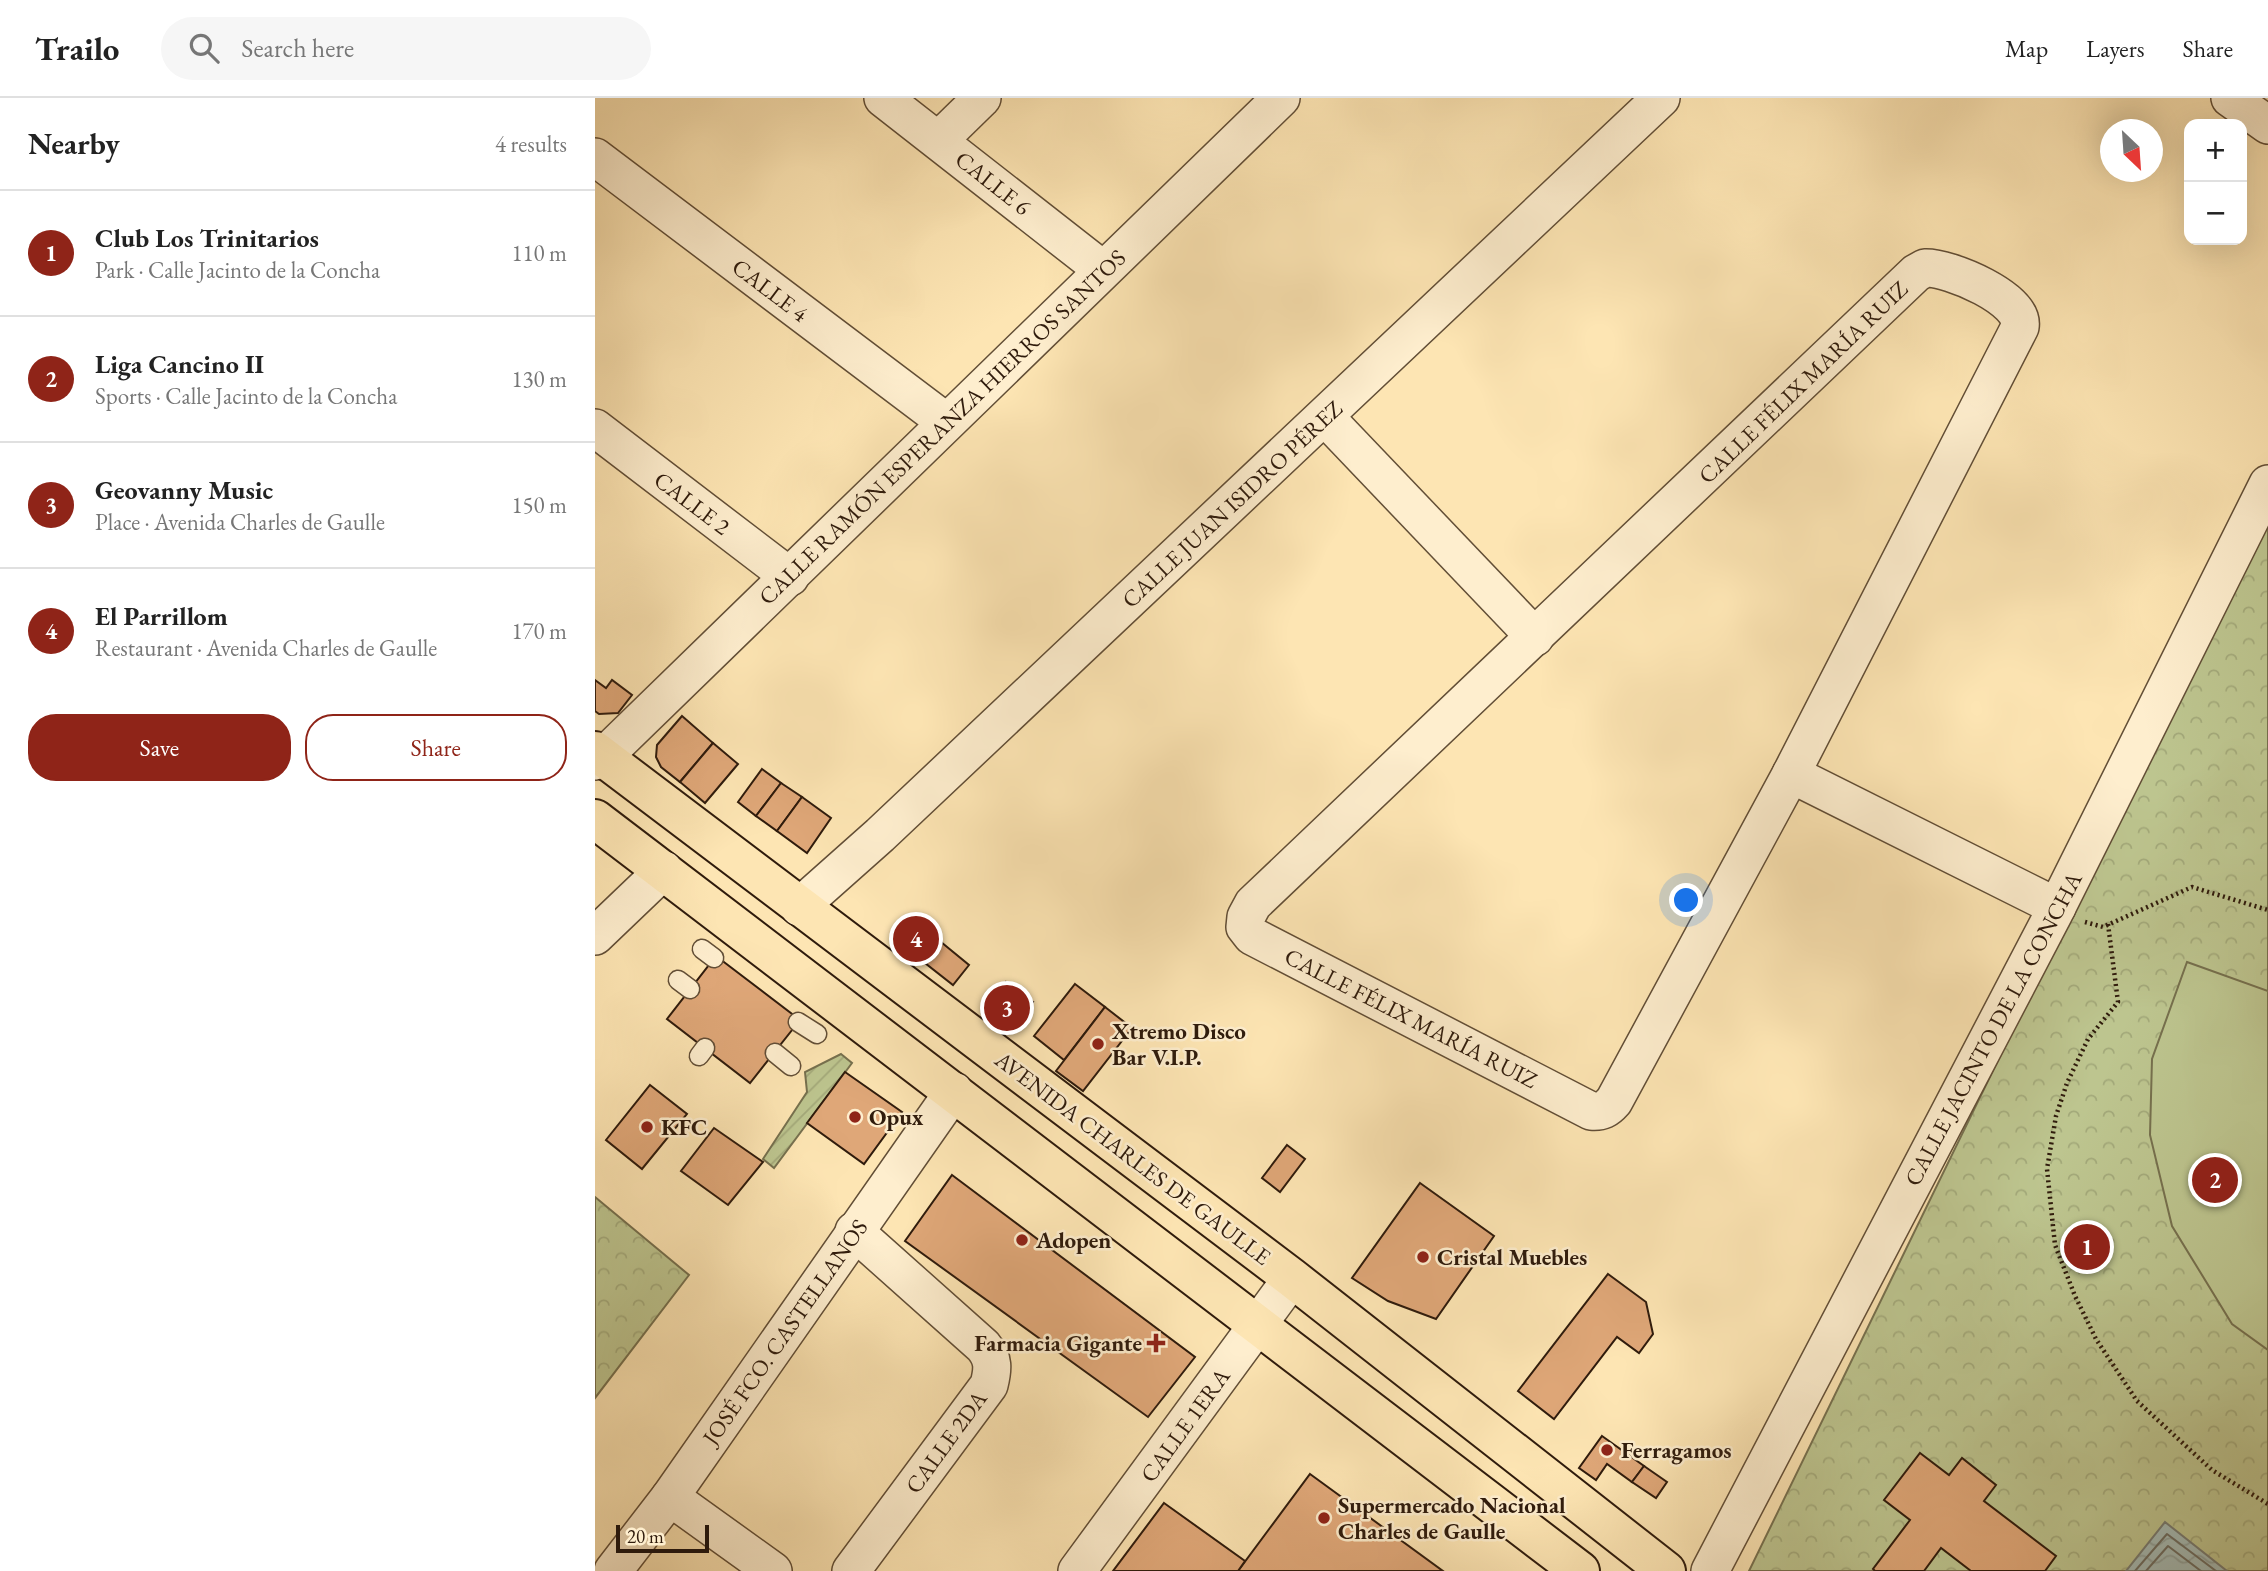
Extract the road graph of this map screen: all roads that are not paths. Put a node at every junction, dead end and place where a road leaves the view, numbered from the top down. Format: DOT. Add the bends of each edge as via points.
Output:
graph roads {
  1 [pos="883,98"];
  2 [pos="982,98"];
  3 [pos="1281,98"];
  4 [pos="1661,98"];
  5 [pos="2230,98"];
  6 [pos="2268,125"];
  7 [pos="939,140"];
  8 [pos="595,157"];
  9 [pos="1103,270"];
  10 [pos="1325,417"];
  11 [pos="946,422"];
  12 [pos="595,428"];
  13 [pos="2268,484"];
  14 [pos="790,577"];
  15 [pos="1535,637"];
  16 [pos="598,756"];
  17 [pos="1791,774"];
  18 [pos="595,819"];
  19 [pos="664,870"];
  20 [pos="799,907"];
  21 [pos="2056,910"];
  22 [pos="595,936"];
  23 [pos="798,1022"];
  24 [pos="817,1034"];
  25 [pos="775,1053"];
  26 [pos="791,1066"];
  27 [pos="954,1091"];
  28 [pos="854,1231"];
  29 [pos="1292,1279"];
  30 [pos="1258,1324"];
  31 [pos="670,1497"];
  32 [pos="613,1571"];
  33 [pos="773,1571"];
  34 [pos="851,1571"];
  35 [pos="1077,1571"];
  36 [pos="1580,1571"];
  37 [pos="1666,1571"];
  38 [pos="1710,1571"];
  1 -- 7 [label="street, CALLE 6"];
  2 -- 7 [label="street"];
  3 -- 9 [label="street, CALLE RAMÓN ESPERANZA HIERROS SANTOS"];
  4 -- 10 [label="street, CALLE JUAN ISIDRO PÉREZ"];
  5 -- 6 [label="street"];
  7 -- 9 [label="street, CALLE 6"];
  8 -- 11 [label="street, CALLE 4"];
  9 -- 11 [label="street, CALLE RAMÓN ESPERANZA HIERROS SANTOS"];
  10 -- 15 [label="street"];
  10 -- 20 [label="street, CALLE JUAN ISIDRO PÉREZ"];
  11 -- 14 [label="street, CALLE RAMÓN ESPERANZA HIERROS SANTOS"];
  12 -- 14 [label="street, CALLE 2"];
  13 -- 21 [label="street, CALLE JACINTO DE LA CONCHA"];
  14 -- 16 [label="street, CALLE RAMÓN ESPERANZA HIERROS SANTOS"];
  15 -- 17 [label="street, CALLE FÉLIX MARÍA RUIZ" via="1916,273 1935,268 1998,295 2018,312 2020,327"];
  15 -- 17 [label="street, CALLE FÉLIX MARÍA RUIZ" via="1253,904 1245,927 1252,936 1600,1112 1614,1101"];
  16 -- 20 [label="main road, AVENIDA CHARLES DE GAULLE"];
  17 -- 21 [label="street"];
  18 -- 19 [label="main road"];
  19 -- 22 [label="street"];
  19 -- 27 [label="main road"];
  20 -- 29 [label="main road, AVENIDA CHARLES DE GAULLE"];
  21 -- 38 [label="street, CALLE JACINTO DE LA CONCHA"];
  23 -- 24 [label="lane"];
  25 -- 26 [label="lane"];
  27 -- 28 [label="street, JOSÉ FCO. CASTELLANOS"];
  27 -- 30 [label="main road"];
  28 -- 31 [label="street, JOSÉ FCO. CASTELLANOS"];
  28 -- 34 [label="street, CALLE 2DA" via="983,1346 993,1369 989,1385"];
  29 -- 30 [label="street, CALLE 1ERA"];
  29 -- 37 [label="main road, AVENIDA CHARLES DE GAULLE"];
  30 -- 35 [label="street, CALLE 1ERA"];
  30 -- 36 [label="main road"];
  31 -- 32 [label="street, JOSÉ FCO. CASTELLANOS"];
  31 -- 33 [label="street"];
}
